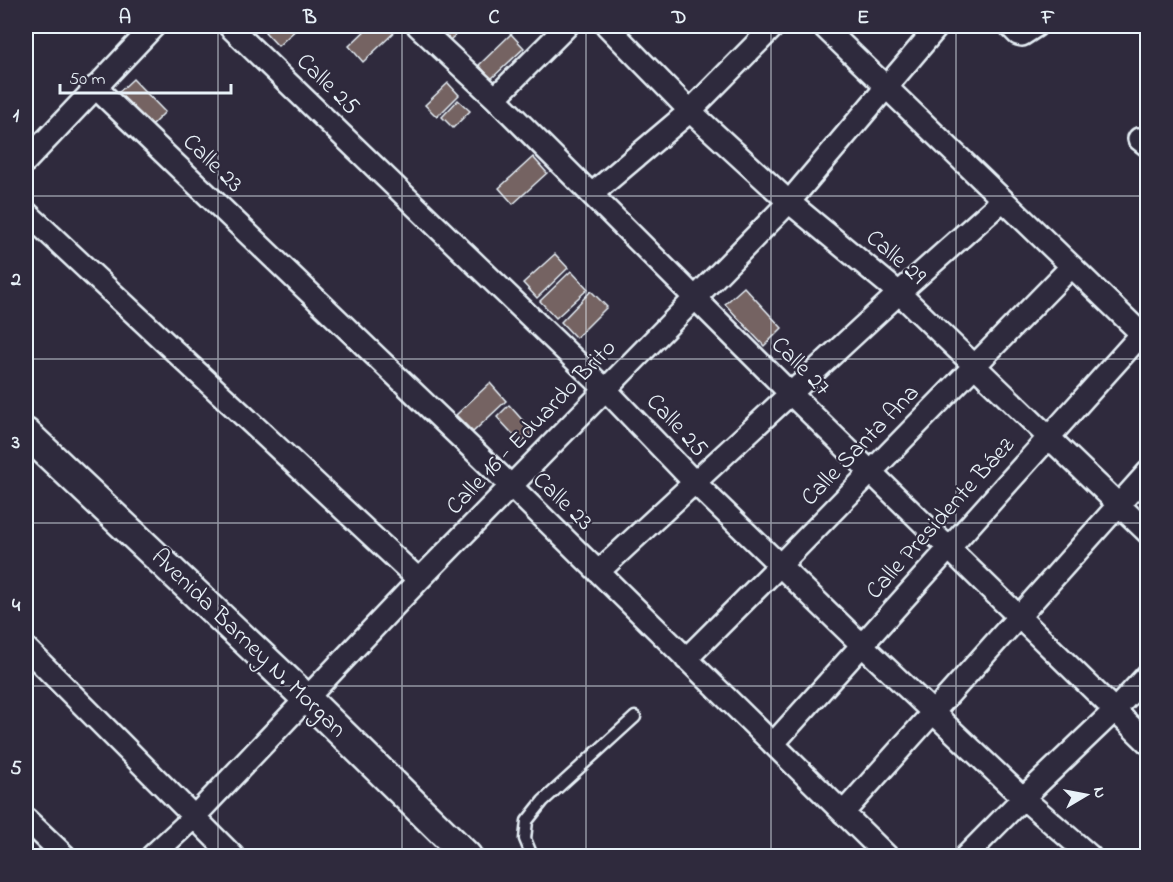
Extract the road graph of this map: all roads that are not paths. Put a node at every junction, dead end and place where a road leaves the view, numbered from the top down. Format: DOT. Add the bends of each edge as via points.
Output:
graph roads {
  1 [pos="229,26"];
  2 [pos="418,26"];
  3 [pos="567,26"];
  4 [pos="607,26"];
  5 [pos="774,26"];
  6 [pos="823,26"];
  7 [pos="938,26"];
  8 [pos="149,27"];
  9 [pos="886,86"];
  10 [pos="95,87"];
  11 [pos="495,98"];
  12 [pos="690,111"];
  13 [pos="26,161"];
  14 [pos="592,194"];
  15 [pos="1003,200"];
  16 [pos="789,202"];
  17 [pos="26,212"];
  18 [pos="1071,267"];
  19 [pos="899,293"];
  20 [pos="695,297"];
  21 [pos="1145,334"];
  22 [pos="974,365"];
  23 [pos="606,390"];
  24 [pos="791,394"];
  25 [pos="26,433"];
  26 [pos="1048,438"];
  27 [pos="871,472"];
  28 [pos="1148,472"];
  29 [pos="694,482"];
  30 [pos="511,486"];
  31 [pos="1118,505"];
  32 [pos="1148,533"];
  33 [pos="948,549"];
  34 [pos="780,565"];
  35 [pos="598,572"];
  36 [pos="419,580"];
  37 [pos="1019,616"];
  38 [pos="862,645"];
  39 [pos="26,648"];
  40 [pos="686,659"];
  41 [pos="1148,674"];
  42 [pos="308,700"];
  43 [pos="1114,710"];
  44 [pos="933,711"];
  45 [pos="635,717"];
  46 [pos="1148,743"];
  47 [pos="773,744"];
  48 [pos="1023,798"];
  49 [pos="843,813"];
  50 [pos="194,817"];
  51 [pos="26,819"];
  52 [pos="65,856"];
  53 [pos="152,856"];
  54 [pos="233,856"];
  55 [pos="467,856"];
  56 [pos="532,856"];
  57 [pos="887,856"];
  58 [pos="968,856"];
  59 [pos="1090,856"];
  1 -- 23 [label="street, Calle 25"];
  2 -- 11 [label="street, Calle 27"];
  3 -- 11 [label="street"];
  4 -- 12 [label="street, Calle 29"];
  5 -- 12 [label="street"];
  6 -- 9 [label="street"];
  7 -- 9 [label="street, Calle 16 - Eduardo Brito"];
  8 -- 10 [label="street"];
  9 -- 15 [label="street"];
  9 -- 16 [label="street, Calle 16 - Eduardo Brito"];
  10 -- 13 [label="street"];
  10 -- 30 [label="street, Calle 23"];
  11 -- 14 [label="street, Calle 27"];
  12 -- 14 [label="street"];
  12 -- 16 [label="street, Calle 29"];
  14 -- 20 [label="street, Calle 27"];
  15 -- 18 [label="street"];
  15 -- 19 [label="street"];
  16 -- 19 [label="street, Calle 29"];
  16 -- 20 [label="street, Calle 16 - Eduardo Brito"];
  17 -- 36 [label="street"];
  18 -- 21 [label="street"];
  18 -- 22 [label="street, Calle Santa Ana"];
  19 -- 22 [label="street, Calle 29"];
  19 -- 24 [label="street"];
  20 -- 23 [label="street, Calle 16 - Eduardo Brito"];
  20 -- 24 [label="street, Calle 27"];
  21 -- 26 [label="street, Calle Presidente Báez"];
  22 -- 26 [label="street, Calle 29"];
  22 -- 27 [label="street, Calle Santa Ana"];
  23 -- 29 [label="street, Calle 25"];
  23 -- 30 [label="street, Calle 16 - Eduardo Brito"];
  24 -- 27 [label="street, Calle 27"];
  24 -- 29 [label="street"];
  25 -- 42 [label="street, Avenida Barney N. Morgan"];
  26 -- 31 [label="street, Calle 29"];
  26 -- 33 [label="street, Calle Presidente Báez"];
  27 -- 33 [label="street, Calle 27"];
  27 -- 34 [label="street, Calle Santa Ana"];
  28 -- 31 [label="street"];
  29 -- 34 [label="street, Calle 25"];
  29 -- 35 [label="street"];
  30 -- 35 [label="street, Calle 23"];
  30 -- 36 [label="street, Calle 16 - Eduardo Brito"];
  31 -- 32 [label="street, Calle 29"];
  31 -- 37 [label="street"];
  33 -- 37 [label="street, Calle 27"];
  33 -- 38 [label="street, Calle Presidente Báez"];
  34 -- 38 [label="street, Calle 25"];
  34 -- 40 [label="street, Calle Santa Ana"];
  35 -- 40 [label="street, Calle 23"];
  36 -- 42 [label="street, Calle 16 - Eduardo Brito"];
  37 -- 43 [label="street, Calle 27"];
  37 -- 44 [label="street"];
  38 -- 44 [label="street, Calle 25"];
  38 -- 47 [label="street, Calle Presidente Báez"];
  39 -- 50 [label="street"];
  40 -- 47 [label="street, Calle 23"];
  41 -- 43 [label="street"];
  42 -- 50 [label="street, Calle 16 - Eduardo Brito"];
  42 -- 55 [label="street, Avenida Barney N. Morgan"];
  43 -- 46 [label="street, Calle 27"];
  43 -- 48 [label="street"];
  44 -- 48 [label="street, Calle 25"];
  44 -- 49 [label="street"];
  45 -- 56 [label="lane" via="526,821 525,838"];
  47 -- 49 [label="street, Calle 23"];
  48 -- 58 [label="street"];
  48 -- 59 [label="street, Calle 25"];
  49 -- 57 [label="street, Calle 23"];
  50 -- 53 [label="street, Calle 16 - Eduardo Brito"];
  50 -- 54 [label="street"];
  51 -- 52 [label="street"];
}
